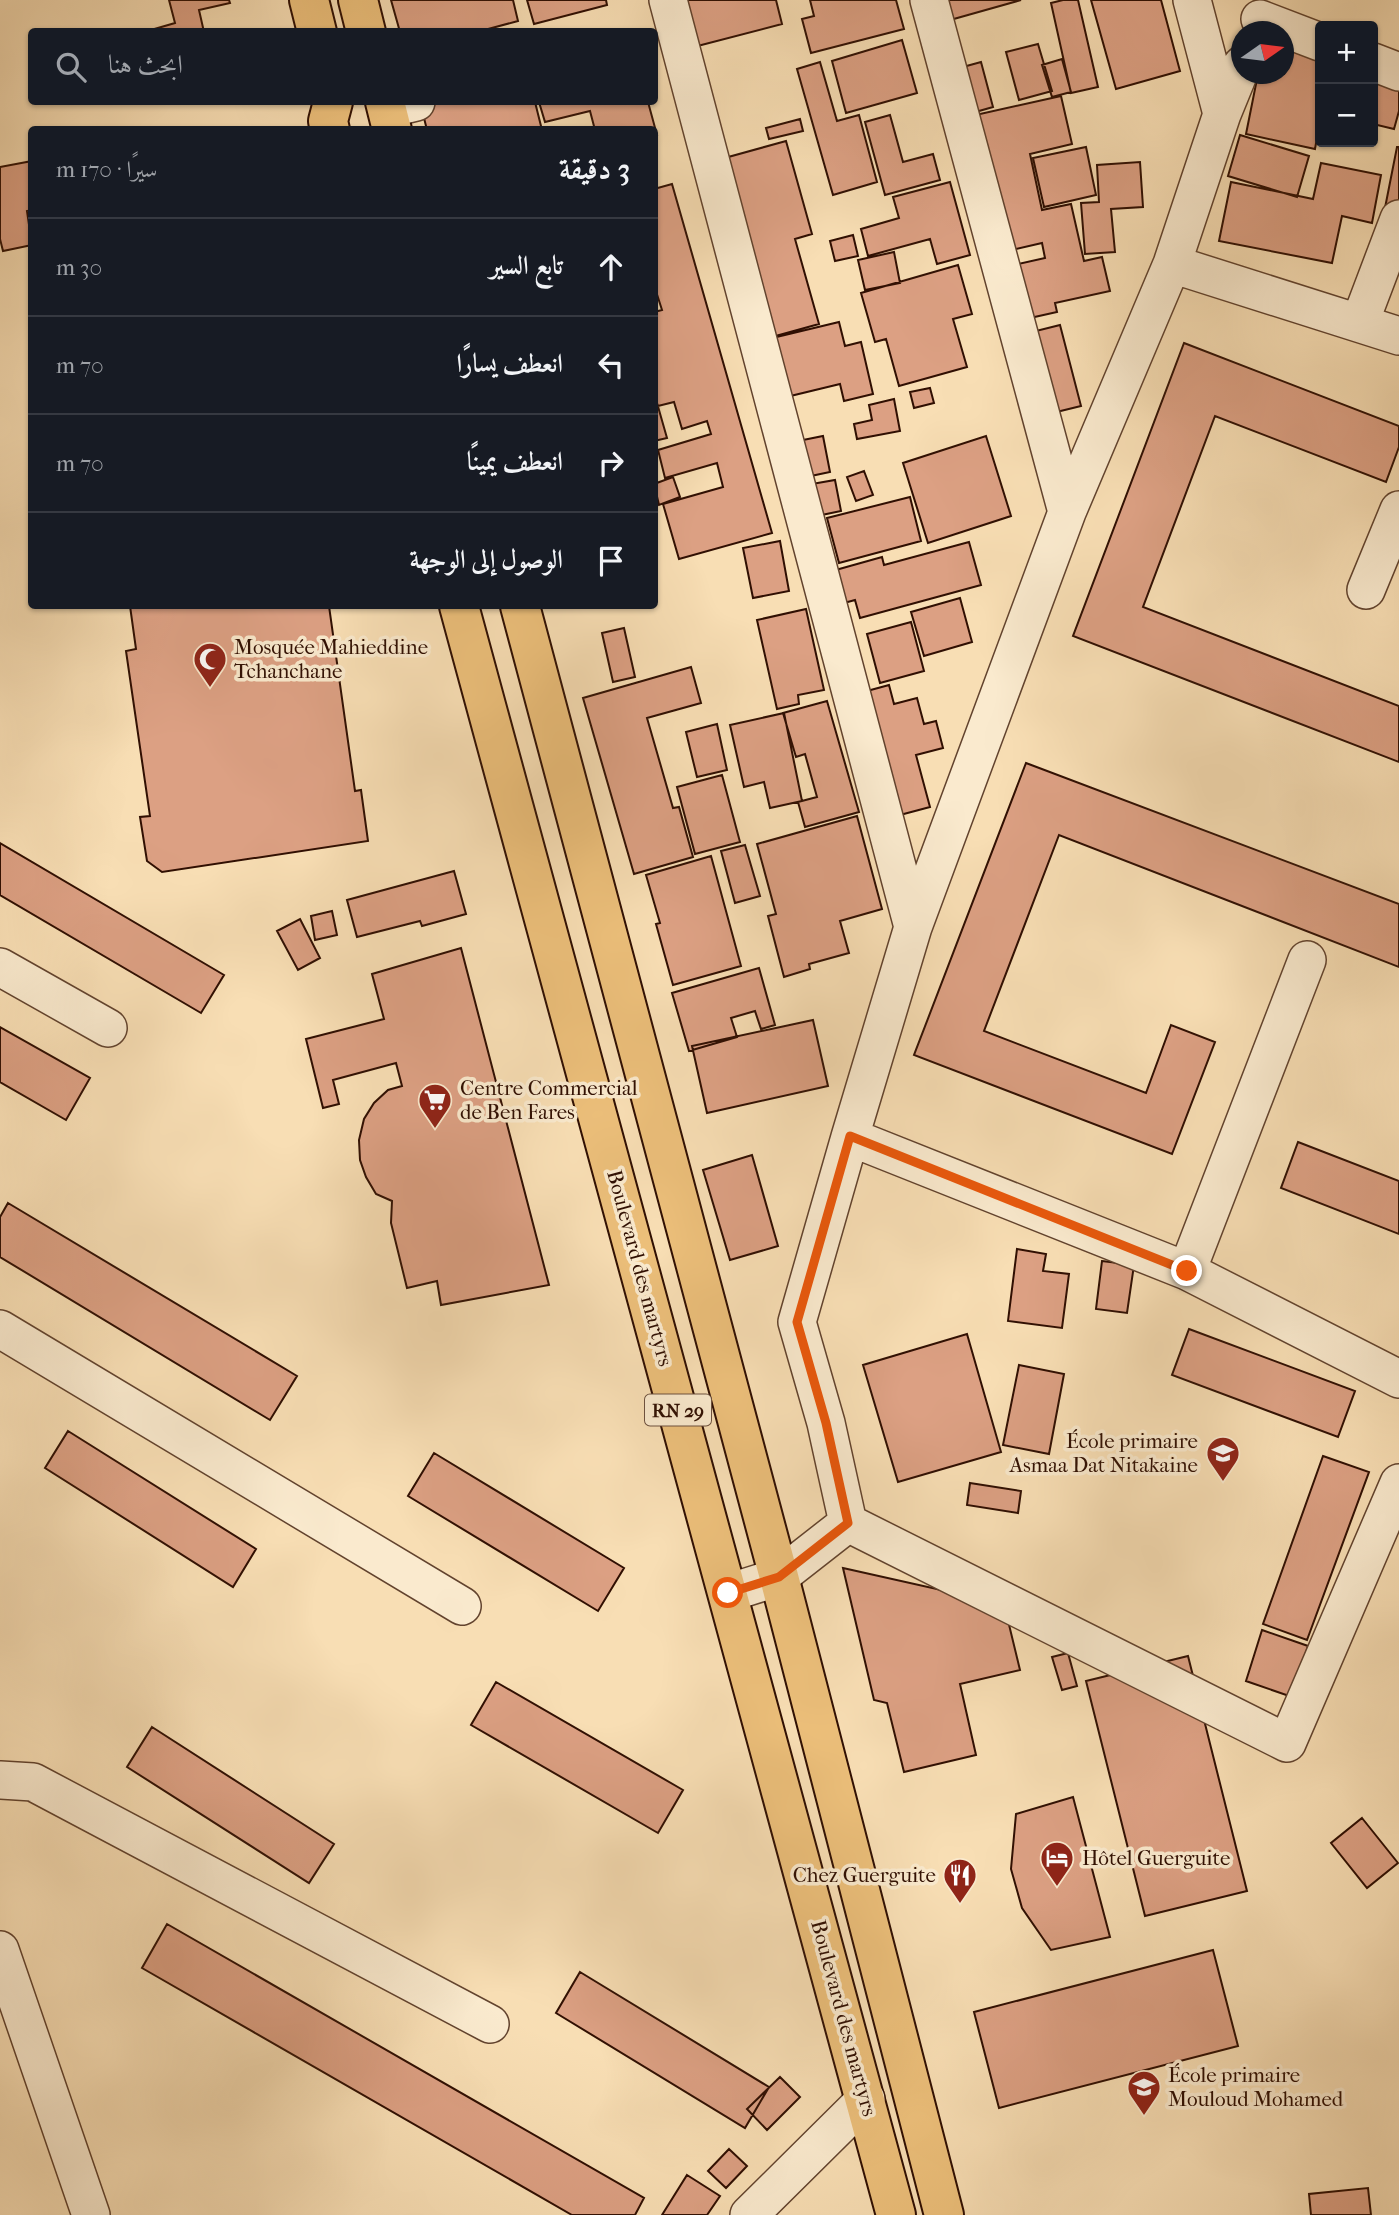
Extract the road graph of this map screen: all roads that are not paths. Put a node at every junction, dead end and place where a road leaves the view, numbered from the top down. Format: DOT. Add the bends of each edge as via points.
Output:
graph roads {
  1 [pos="309,0"];
  2 [pos="358,0"];
  3 [pos="668,0"];
  4 [pos="929,0"];
  5 [pos="1192,0"];
  6 [pos="1260,17"];
  7 [pos="316,28"];
  8 [pos="365,28"];
  9 [pos="666,38"];
  10 [pos="1315,40"];
  11 [pos="1378,64"];
  12 [pos="1399,72"];
  13 [pos="1234,84"];
  14 [pos="332,105"];
  15 [pos="1222,114"];
  16 [pos="329,126"];
  17 [pos="1396,235"];
  18 [pos="1172,264"];
  19 [pos="1360,322"];
  20 [pos="1399,336"];
  21 [pos="1399,510"];
  22 [pos="1068,512"];
  23 [pos="1366,590"];
  24 [pos="460,609"];
  25 [pos="521,609"];
  26 [pos="913,927"];
  27 [pos="1307,960"];
  28 [pos="0,967"];
  29 [pos="108,1028"];
  30 [pos="850,1136"];
  31 [pos="1187,1271"];
  32 [pos="0,1328"];
  33 [pos="1399,1379"];
  34 [pos="1399,1483"];
  35 [pos="848,1523"];
  36 [pos="779,1577"];
  37 [pos="728,1593"];
  38 [pos="463,1606"];
  39 [pos="0,1780"];
  40 [pos="0,1950"];
  41 [pos="490,2024"];
  42 [pos="866,2099"];
  43 [pos="91,2215"];
  44 [pos="750,2215"];
  45 [pos="896,2215"];
  46 [pos="944,2215"];
  1 -- 7 [label="highway"];
  2 -- 8 [label="highway"];
  3 -- 9 [label="street"];
  4 -- 22 [label="street"];
  5 -- 15 [label="street"];
  6 -- 10 [label="street"];
  9 -- 26 [label="street"];
  11 -- 12 [label="street"];
  13 -- 15 [label="street"];
  14 -- 16 [label="highway"];
  15 -- 18 [label="street"];
  17 -- 19 [label="street"];
  18 -- 19 [label="street"];
  18 -- 22 [label="street"];
  19 -- 20 [label="street"];
  21 -- 23 [label="street"];
  22 -- 26 [label="street"];
  24 -- 37 [label="highway, Boulevard des martyrs / RN 29"];
  25 -- 36 [label="highway, RN 29"];
  26 -- 30 [label="street"];
  27 -- 31 [label="street"];
  28 -- 29 [label="street"];
  30 -- 31 [label="street"];
  30 -- 35 [label="street" via="797,1322"];
  31 -- 33 [label="street"];
  32 -- 38 [label="street"];
  34 -- 35 [label="street" via="1287,1743"];
  35 -- 36 [label="street"];
  36 -- 37 [label="street"];
  36 -- 46 [label="highway, RN 29"];
  37 -- 42 [label="highway, Boulevard des martyrs / RN 29"];
  39 -- 41 [label="street" via="33,1782"];
  40 -- 43 [label="street"];
  42 -- 44 [label="street"];
  42 -- 45 [label="highway, Boulevard des martyrs / RN 29"];
}
